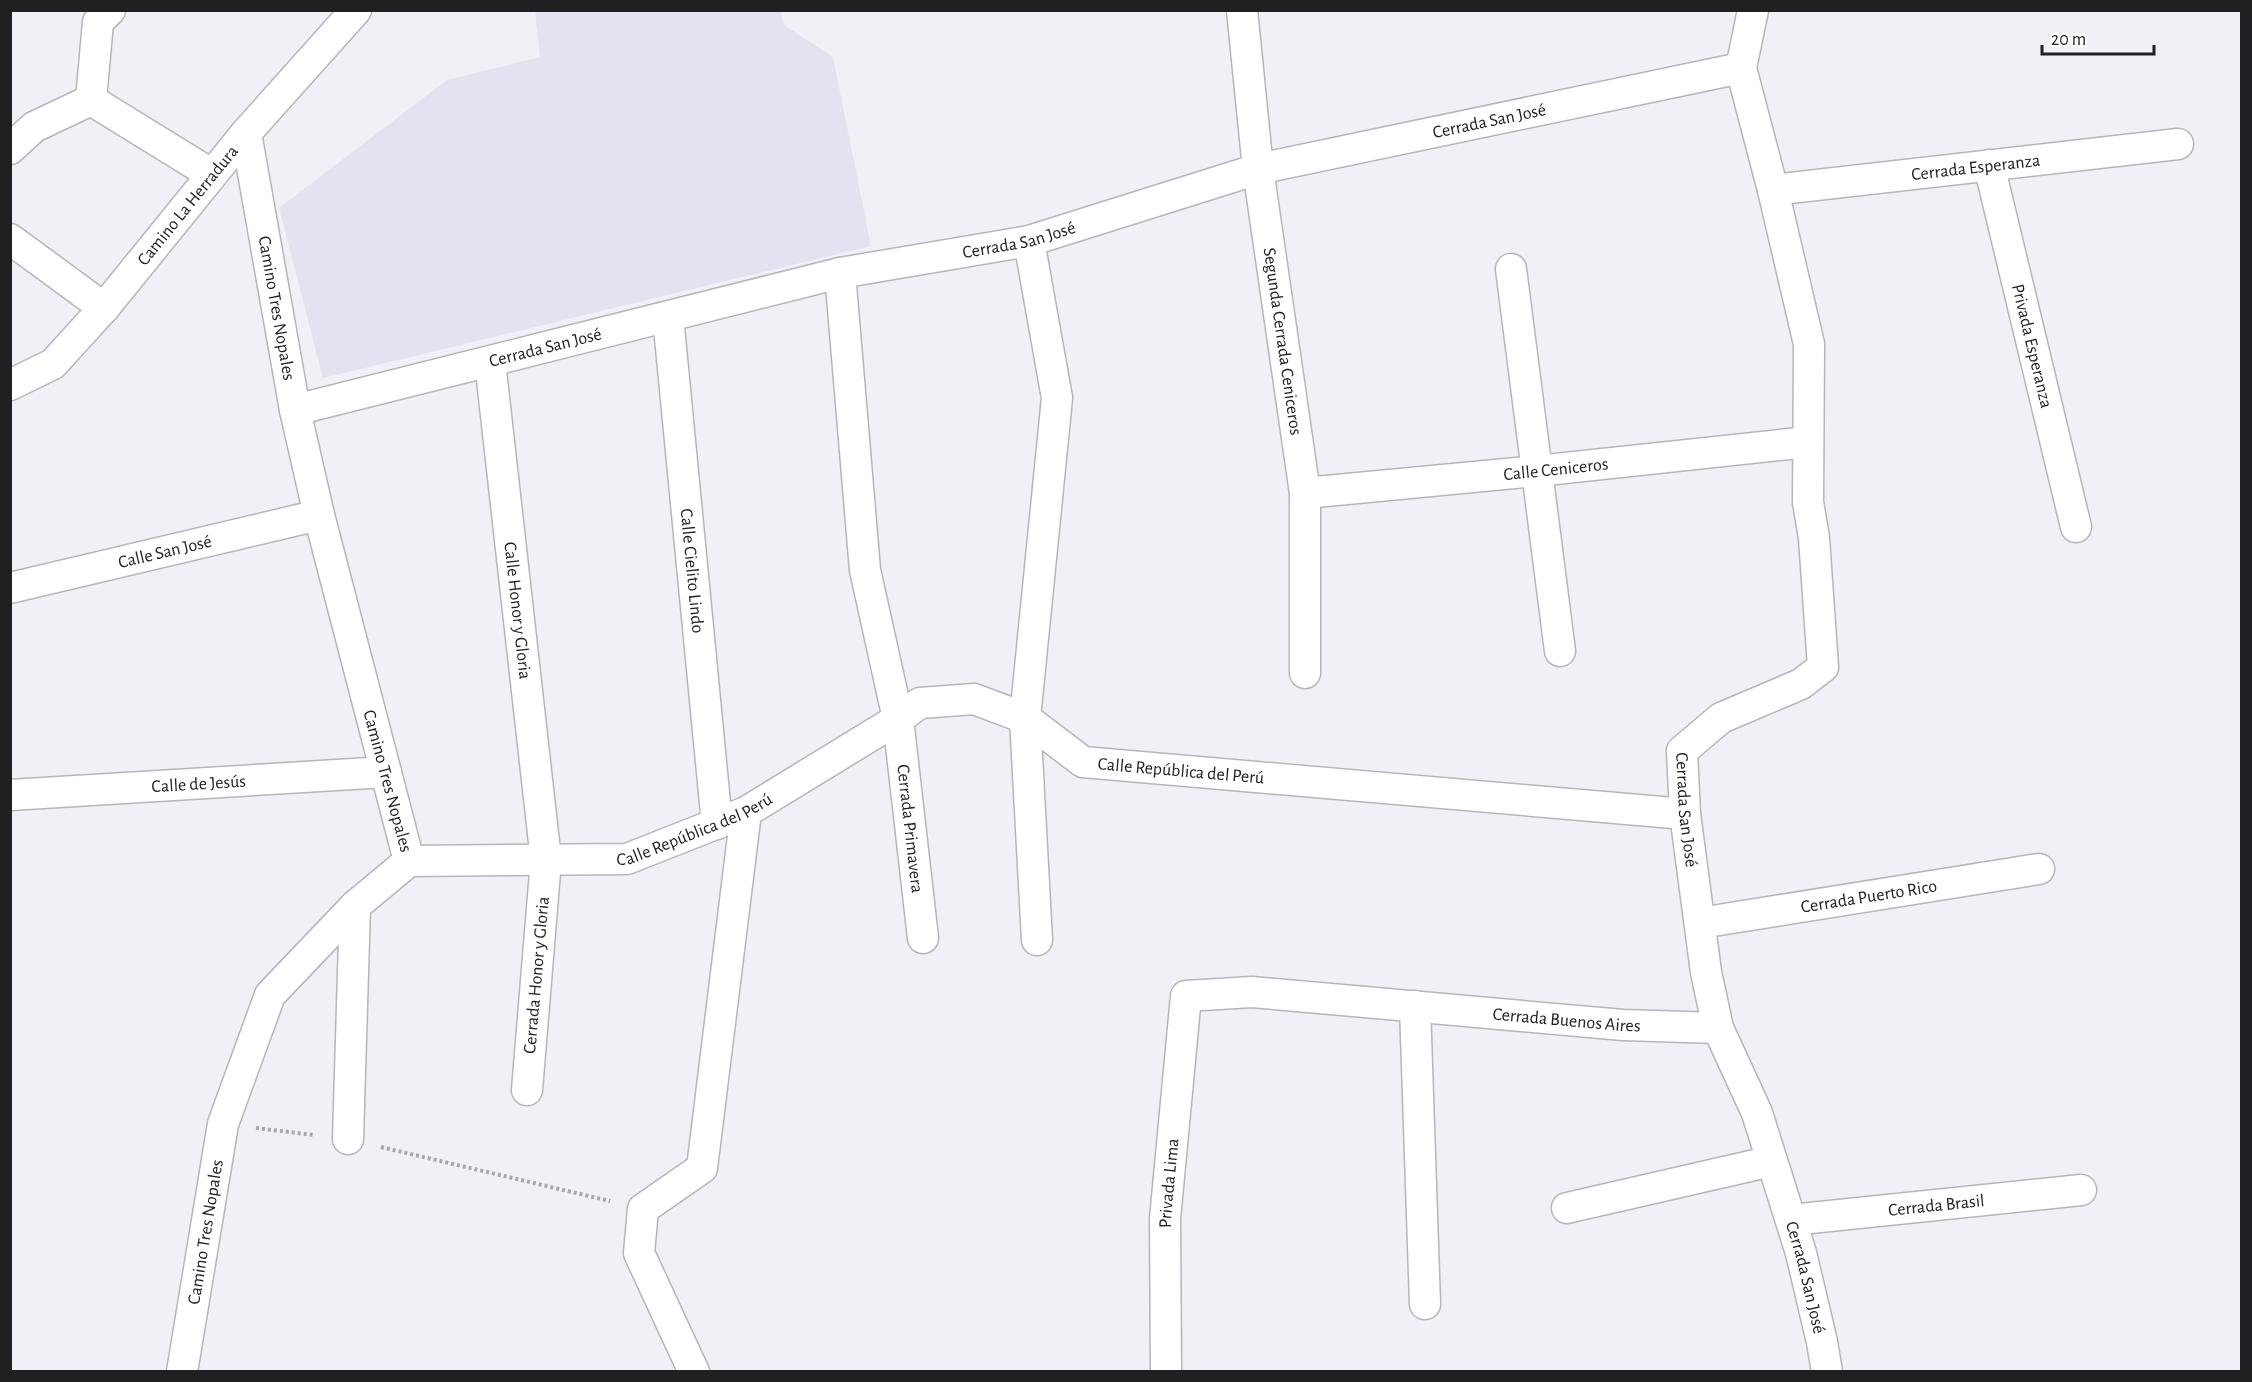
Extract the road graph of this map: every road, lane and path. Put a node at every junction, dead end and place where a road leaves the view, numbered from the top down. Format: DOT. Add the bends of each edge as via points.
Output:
graph roads {
  1 [pos="110,10"];
  2 [pos="356,10"];
  3 [pos="1242,10"];
  4 [pos="1753,10"];
  5 [pos="1741,68"];
  6 [pos="91,100"];
  7 [pos="246,133"];
  8 [pos="2178,144"];
  9 [pos="10,149"];
  10 [pos="1989,165"];
  11 [pos="1258,169"];
  12 [pos="211,174"];
  13 [pos="1773,190"];
  14 [pos="10,238"];
  15 [pos="1029,241"];
  16 [pos="1511,269"];
  17 [pos="840,273"];
  18 [pos="104,308"];
  19 [pos="668,317"];
  20 [pos="490,362"];
  21 [pos="10,385"];
  22 [pos="295,410"];
  23 [pos="1808,442"];
  24 [pos="1537,471"];
  25 [pos="1305,493"];
  26 [pos="319,515"];
  27 [pos="2076,527"];
  28 [pos="10,588"];
  29 [pos="1560,651"];
  30 [pos="1305,673"];
  31 [pos="1025,718"];
  32 [pos="898,719"];
  33 [pos="386,772"];
  34 [pos="10,795"];
  35 [pos="746,812"];
  36 [pos="1685,814"];
  37 [pos="717,824"];
  38 [pos="546,860"];
  39 [pos="410,861"];
  40 [pos="2039,868"];
  41 [pos="355,906"];
  42 [pos="1700,923"];
  43 [pos="922,938"];
  44 [pos="1037,940"];
  45 [pos="1186,996"];
  46 [pos="1415,1006"];
  47 [pos="1718,1028"];
  48 [pos="527,1090"];
  49 [pos="223,1124"];
  50 [pos="348,1139"];
  51 [pos="1772,1161"];
  52 [pos="2081,1190"];
  53 [pos="1567,1208"];
  54 [pos="643,1209"];
  55 [pos="1791,1220"];
  56 [pos="1425,1304"];
  57 [pos="182,1371"];
  58 [pos="694,1371"];
  59 [pos="1166,1371"];
  60 [pos="1827,1371"];
  1 -- 6 [label="street" via="98,22"];
  2 -- 7 [label="street, Camino La Herradura"];
  3 -- 11 [label="street, Segunda Cerrada Ceniceros"];
  4 -- 5 [label="street, Cerrada San José"];
  5 -- 11 [label="street, Cerrada San José"];
  5 -- 13 [label="street, Cerrada San José"];
  6 -- 9 [label="street" via="34,127"];
  6 -- 12 [label="street"];
  7 -- 12 [label="street, Camino La Herradura"];
  7 -- 22 [label="street, Camino Tres Nopales"];
  8 -- 10 [label="street, Cerrada Esperanza"];
  10 -- 13 [label="street, Cerrada Esperanza"];
  10 -- 27 [label="street, Privada Esperanza"];
  11 -- 15 [label="street, Cerrada San José"];
  11 -- 25 [label="street, Segunda Cerrada Ceniceros"];
  12 -- 18 [label="street, Camino La Herradura"];
  13 -- 23 [label="street, Cerrada San José" via="1809,344"];
  14 -- 18 [label="street"];
  15 -- 17 [label="street, Cerrada San José"];
  15 -- 31 [label="street" via="1057,398"];
  16 -- 24 [label="street"];
  17 -- 19 [label="street, Cerrada San José"];
  17 -- 32 [label="street, Cerrada Primavera" via="865,570"];
  18 -- 21 [label="street, Camino La Herradura" via="53,364"];
  19 -- 20 [label="street, Cerrada San José"];
  19 -- 37 [label="street, Calle Cielito Lindo"];
  20 -- 22 [label="street, Cerrada San José"];
  20 -- 38 [label="street, Calle Honor y Gloria"];
  22 -- 26 [label="street, Camino Tres Nopales"];
  23 -- 24 [label="street, Calle Ceniceros"];
  23 -- 36 [label="street, Cerrada San José" via="1808,502 1823,667 1801,684 1721,718 1682,751"];
  24 -- 25 [label="street, Calle Ceniceros"];
  24 -- 29 [label="street"];
  25 -- 30 [label="street, Segunda Cerrada Ceniceros"];
  26 -- 28 [label="street, Calle San José"];
  26 -- 33 [label="street, Camino Tres Nopales"];
  31 -- 32 [label="street, Calle República del Perú" via="974,699 920,703"];
  31 -- 36 [label="street, Calle República del Perú" via="1083,762"];
  31 -- 44 [label="street"];
  32 -- 35 [label="street, Calle República del Perú"];
  32 -- 43 [label="street, Cerrada Primavera"];
  33 -- 34 [label="street, Calle de Jesús"];
  33 -- 39 [label="street, Camino Tres Nopales"];
  35 -- 37 [label="street, Calle República del Perú"];
  35 -- 54 [label="street" via="702,1168"];
  36 -- 42 [label="street, Cerrada San José"];
  37 -- 38 [label="street, Calle República del Perú" via="627,859"];
  38 -- 39 [label="street, Calle República del Perú"];
  38 -- 48 [label="street, Cerrada Honor y Gloria"];
  39 -- 41 [label="street, Camino Tres Nopales"];
  40 -- 42 [label="street, Cerrada Puerto Rico"];
  41 -- 49 [label="street, Camino Tres Nopales" via="270,995"];
  41 -- 50 [label="street"];
  42 -- 47 [label="street, Cerrada San José"];
  45 -- 46 [label="street, Cerrada Buenos Aires" via="1252,992"];
  45 -- 59 [label="street, Privada Lima" via="1165,1219"];
  46 -- 47 [label="street, Cerrada Buenos Aires" via="1623,1025"];
  46 -- 56 [label="street"];
  47 -- 51 [label="street, Cerrada San José" via="1757,1113"];
  49 -- 50 [label="path"];
  49 -- 57 [label="street, Camino Tres Nopales"];
  50 -- 54 [label="path"];
  51 -- 53 [label="street"];
  51 -- 55 [label="street, Cerrada San José"];
  52 -- 55 [label="street, Cerrada Brasil"];
  54 -- 58 [label="street" via="639,1253"];
  55 -- 60 [label="street, Cerrada San José"];
}
